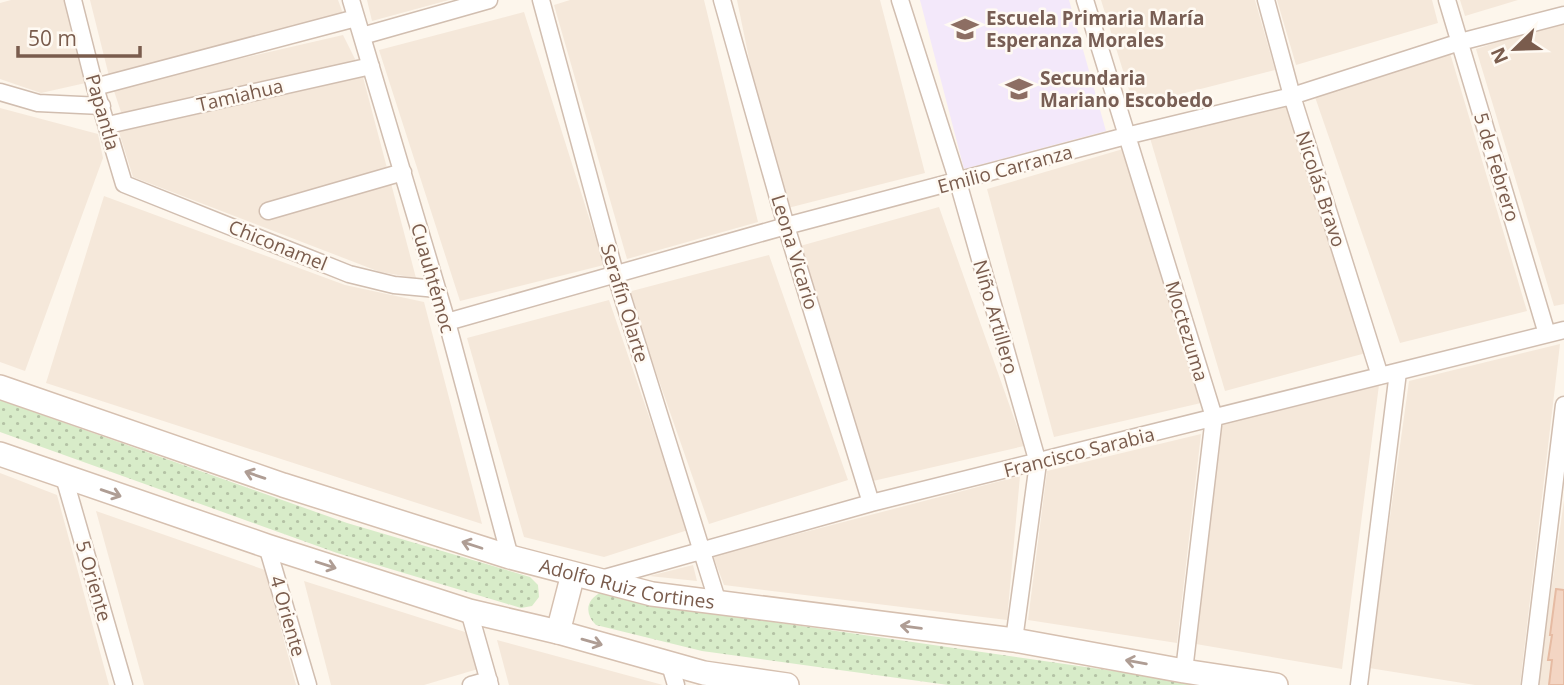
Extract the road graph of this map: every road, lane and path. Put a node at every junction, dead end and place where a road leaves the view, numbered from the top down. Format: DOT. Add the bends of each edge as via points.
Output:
graph roads {
  1 [pos="73,0"];
  2 [pos="351,0"];
  3 [pos="489,0"];
  4 [pos="541,0"];
  5 [pos="722,0"];
  6 [pos="900,0"];
  7 [pos="1085,0"];
  8 [pos="1266,0"];
  9 [pos="1447,0"];
  10 [pos="1564,15"];
  11 [pos="356,18"];
  12 [pos="362,36"];
  13 [pos="1460,42"];
  14 [pos="371,66"];
  15 [pos="95,87"];
  16 [pos="0,92"];
  17 [pos="1292,96"];
  18 [pos="102,106"];
  19 [pos="108,125"];
  20 [pos="1126,136"];
  21 [pos="403,172"];
  22 [pos="958,182"];
  23 [pos="124,184"];
  24 [pos="268,211"];
  25 [pos="786,226"];
  26 [pos="615,273"];
  27 [pos="437,289"];
  28 [pos="447,322"];
  29 [pos="1564,330"];
  30 [pos="1547,334"];
  31 [pos="1398,372"];
  32 [pos="1380,376"];
  33 [pos="0,387"];
  34 [pos="1564,405"];
  35 [pos="1214,417"];
  36 [pos="0,454"];
  37 [pos="1038,463"];
  38 [pos="64,477"];
  39 [pos="871,503"];
  40 [pos="267,546"];
  41 [pos="703,551"];
  42 [pos="510,557"];
  43 [pos="573,574"];
  44 [pos="597,580"];
  45 [pos="718,603"];
  46 [pos="469,611"];
  47 [pos="558,632"];
  48 [pos="1014,640"];
  49 [pos="1184,671"];
  50 [pos="673,675"];
  51 [pos="490,682"];
  52 [pos="124,685"];
  53 [pos="308,685"];
  54 [pos="471,685"];
  55 [pos="787,685"];
  56 [pos="1276,685"];
  57 [pos="1359,685"];
  58 [pos="1530,685"];
  1 -- 15 [label="street, Papantla"];
  2 -- 11 [label="street, Cuauhtémoc"];
  3 -- 12 [label="street"];
  4 -- 26 [label="street, Serafín Olarte"];
  5 -- 25 [label="street, Leona Vicario"];
  6 -- 22 [label="street, Niño Artillero"];
  7 -- 20 [label="street, Moctezuma"];
  8 -- 17 [label="street, Nicolás Bravo"];
  9 -- 13 [label="street, 5 de Febrero"];
  10 -- 13 [label="street, Emilio Carranza"];
  11 -- 12 [label="street, Cuauhtémoc"];
  11 -- 15 [label="street"];
  12 -- 14 [label="street, Cuauhtémoc"];
  13 -- 17 [label="street, Emilio Carranza"];
  13 -- 30 [label="street, 5 de Febrero"];
  14 -- 19 [label="street, Tamiahua"];
  14 -- 21 [label="street, Cuauhtémoc"];
  15 -- 18 [label="street, Papantla"];
  16 -- 18 [label="street" via="38,103"];
  17 -- 20 [label="street, Emilio Carranza"];
  17 -- 32 [label="street, Nicolás Bravo"];
  18 -- 19 [label="street, Papantla"];
  19 -- 23 [label="street, Papantla"];
  20 -- 22 [label="street, Emilio Carranza"];
  20 -- 35 [label="street, Moctezuma"];
  21 -- 24 [label="street, Chiconamel"];
  21 -- 27 [label="street, Cuauhtémoc"];
  22 -- 25 [label="street, Emilio Carranza"];
  22 -- 37 [label="street, Niño Artillero"];
  23 -- 27 [label="street, Chiconamel" via="349,274"];
  25 -- 26 [label="street, Emilio Carranza"];
  25 -- 39 [label="street, Leona Vicario"];
  26 -- 28 [label="street, Emilio Carranza"];
  26 -- 41 [label="street, Serafín Olarte"];
  27 -- 28 [label="street, Cuauhtémoc"];
  28 -- 42 [label="street, Cuauhtémoc"];
  29 -- 30 [label="street, Francisco Sarabia"];
  30 -- 31 [label="street, Francisco Sarabia"];
  31 -- 32 [label="street, Francisco Sarabia"];
  31 -- 57 [label="street"];
  32 -- 35 [label="street, Francisco Sarabia"];
  42 -- 33 [label="main road, Adolfo Ruiz Cortines, one-way"];
  34 -- 58 [label="street"];
  35 -- 37 [label="street, Francisco Sarabia"];
  35 -- 49 [label="street, Moctezuma"];
  36 -- 38 [label="main road"];
  37 -- 39 [label="street, Francisco Sarabia"];
  37 -- 48 [label="street, Niño Artillero"];
  38 -- 40 [label="main road, one-way"];
  38 -- 52 [label="street, 5 Oriente"];
  39 -- 41 [label="street, Francisco Sarabia"];
  40 -- 46 [label="main road, one-way"];
  40 -- 53 [label="street, 4 Oriente"];
  41 -- 44 [label="street, Francisco Sarabia"];
  41 -- 45 [label="street, Serafín Olarte"];
  42 -- 43 [label="main road, Adolfo Ruiz Cortines"];
  43 -- 44 [label="main road, Adolfo Ruiz Cortines"];
  43 -- 47 [label="main road"];
  44 -- 45 [label="main road, Adolfo Ruiz Cortines"];
  48 -- 45 [label="main road, Adolfo Ruiz Cortines, one-way"];
  46 -- 47 [label="main road"];
  46 -- 51 [label="street"];
  47 -- 50 [label="main road, one-way"];
  49 -- 48 [label="main road, Adolfo Ruiz Cortines, one-way"];
  49 -- 56 [label="main road, Adolfo Ruiz Cortines"];
  50 -- 55 [label="main road" via="704,673"];
  51 -- 54 [label="street"];
}
